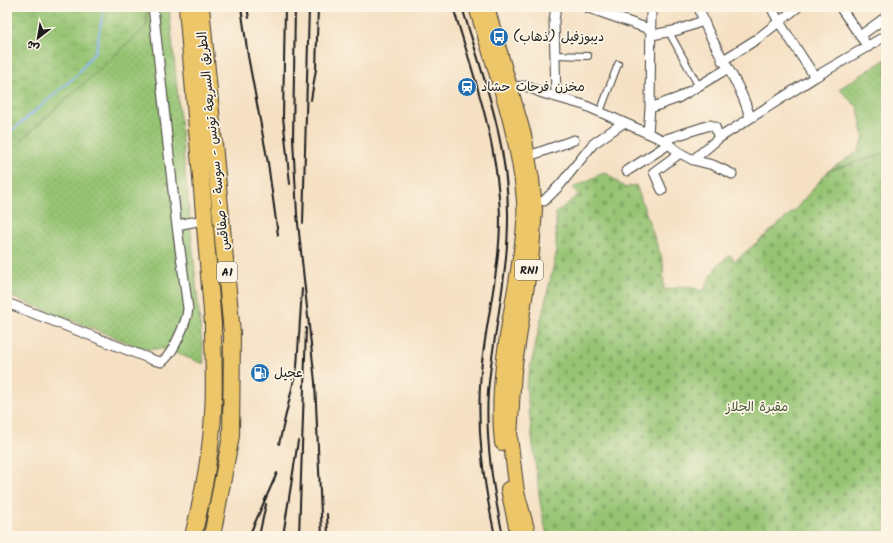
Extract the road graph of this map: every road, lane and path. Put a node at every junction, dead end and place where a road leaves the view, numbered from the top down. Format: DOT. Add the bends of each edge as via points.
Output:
graph roads {
  1 [pos="153,7"];
  2 [pos="187,7"];
  3 [pos="200,7"];
  4 [pos="476,7"];
  5 [pos="487,7"];
  6 [pos="556,7"];
  7 [pos="586,7"];
  8 [pos="651,7"];
  9 [pos="699,7"];
  10 [pos="771,7"];
  11 [pos="798,7"];
  12 [pos="840,7"];
  13 [pos="602,10"];
  14 [pos="886,17"];
  15 [pos="703,21"];
  16 [pos="779,22"];
  17 [pos="669,32"];
  18 [pos="652,33"];
  19 [pos="860,36"];
  20 [pos="884,37"];
  21 [pos="868,47"];
  22 [pos="555,55"];
  23 [pos="588,56"];
  24 [pos="618,64"];
  25 [pos="725,65"];
  26 [pos="815,77"];
  27 [pos="510,87"];
  28 [pos="699,87"];
  29 [pos="556,96"];
  30 [pos="650,108"];
  31 [pos="600,112"];
  32 [pos="750,118"];
  33 [pos="623,122"];
  34 [pos="648,133"];
  35 [pos="719,138"];
  36 [pos="574,140"];
  37 [pos="666,142"];
  38 [pos="680,153"];
  39 [pos="529,156"];
  40 [pos="693,160"];
  41 [pos="627,171"];
  42 [pos="732,174"];
  43 [pos="662,190"];
  44 [pos="544,201"];
  45 [pos="203,220"];
  46 [pos="177,225"];
  47 [pos="7,303"];
  48 [pos="193,536"];
  49 [pos="212,536"];
  50 [pos="518,536"];
  51 [pos="529,536"];
  1 -- 46 [label="street"];
  2 -- 45 [label="highway, الطريق السريعة تونس - سوسة - صفاقس / A1"];
  3 -- 49 [label="highway, الطريق السريعة تونس - سوسة - صفاقس / A1" via="232,333 231,436"];
  4 -- 50 [label="main road, RN1" via="512,127 524,201 501,407 504,464"];
  5 -- 27 [label="main road, RN1"];
  6 -- 22 [label="street"];
  7 -- 13 [label="street"];
  8 -- 18 [label="street"];
  9 -- 15 [label="street"];
  10 -- 16 [label="street"];
  11 -- 16 [label="street"];
  12 -- 19 [label="street"];
  13 -- 18 [label="street"];
  14 -- 19 [label="street"];
  15 -- 17 [label="street"];
  15 -- 25 [label="street"];
  16 -- 25 [label="street"];
  16 -- 26 [label="street"];
  17 -- 18 [label="street"];
  17 -- 28 [label="street"];
  18 -- 30 [label="street"];
  19 -- 21 [label="street"];
  20 -- 21 [label="street"];
  21 -- 26 [label="street"];
  22 -- 23 [label="street"];
  22 -- 29 [label="street"];
  24 -- 31 [label="street"];
  25 -- 28 [label="street"];
  25 -- 32 [label="street" via="739,87"];
  26 -- 32 [label="street"];
  27 -- 29 [label="street" via="526,86"];
  27 -- 39 [label="main road, RN1"];
  28 -- 30 [label="street"];
  29 -- 31 [label="street"];
  30 -- 34 [label="street"];
  31 -- 33 [label="street"];
  32 -- 35 [label="street"];
  33 -- 34 [label="street"];
  33 -- 44 [label="street" via="590,148"];
  34 -- 37 [label="street"];
  35 -- 37 [label="street" via="715,127 710,125"];
  35 -- 40 [label="street"];
  36 -- 39 [label="street"];
  37 -- 38 [label="street"];
  37 -- 41 [label="street"];
  38 -- 40 [label="street"];
  38 -- 43 [label="street" via="654,172"];
  39 -- 51 [label="main road, RN1" via="535,209 534,230 514,371 510,437 517,492"];
  40 -- 42 [label="street" via="713,165"];
  45 -- 46 [label="street"];
  45 -- 48 [label="highway, الطريق السريعة تونس - سوسة - صفاقس / A1" via="213,324 213,412 207,475"];
  46 -- 47 [label="street" via="187,314 169,356 161,362"];
}
